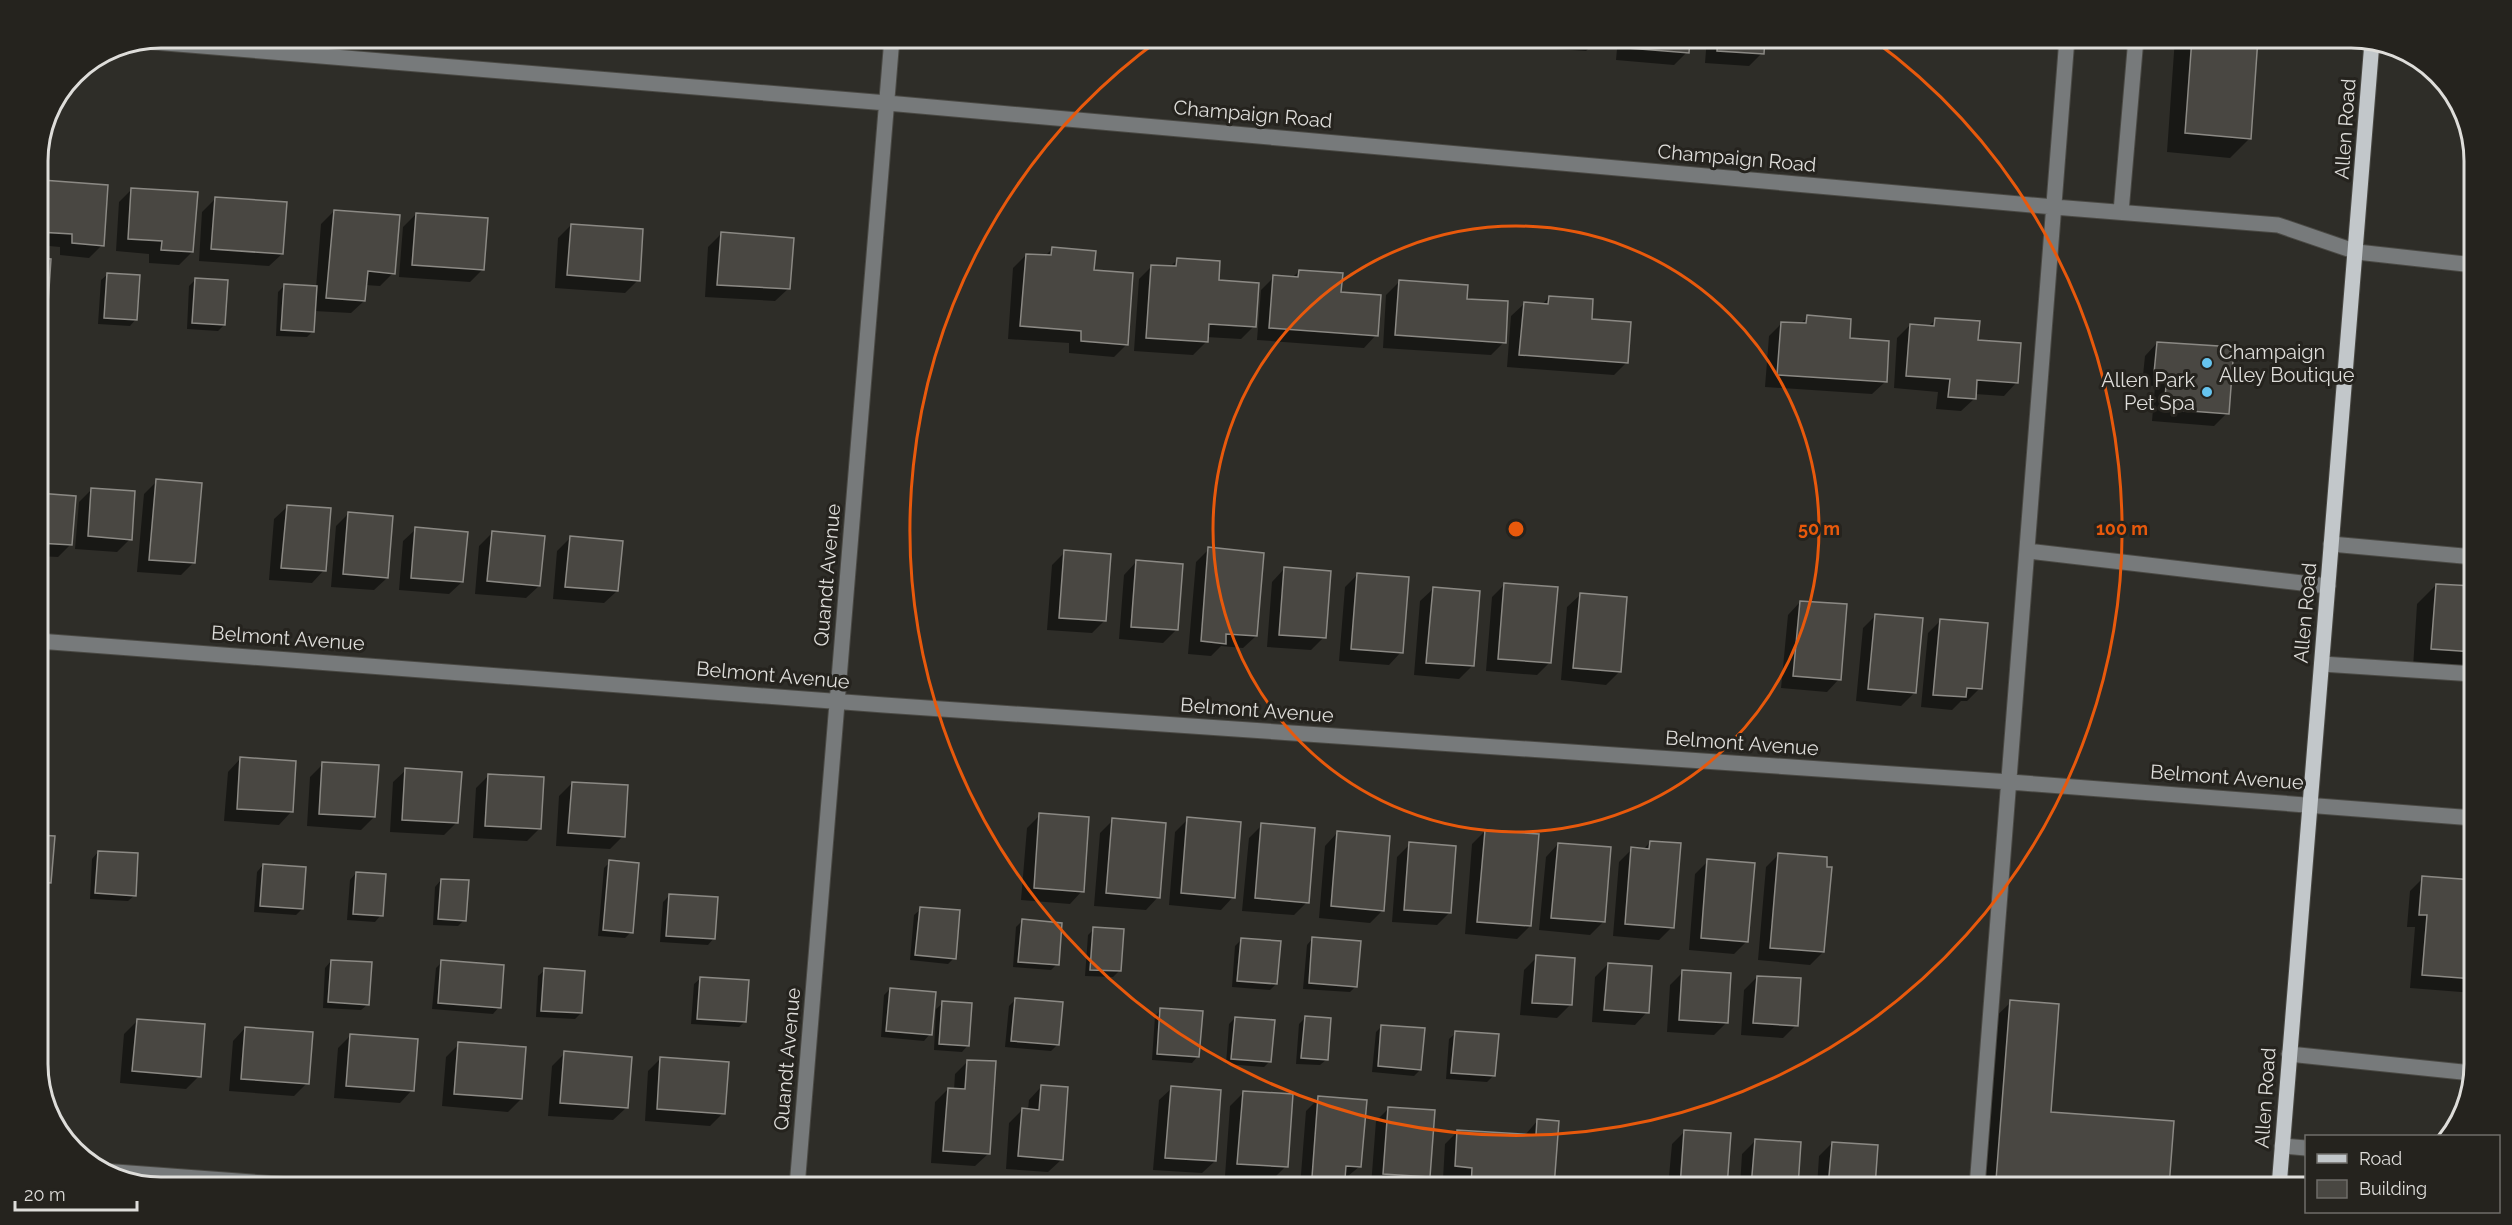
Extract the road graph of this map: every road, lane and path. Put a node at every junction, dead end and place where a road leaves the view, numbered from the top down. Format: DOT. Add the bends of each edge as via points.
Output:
graph roads {
  1 [pos="225,48"];
  2 [pos="891,48"];
  3 [pos="2066,48"];
  4 [pos="2135,48"];
  5 [pos="2371,50"];
  6 [pos="887,103"];
  7 [pos="2054,207"];
  8 [pos="2121,212"];
  9 [pos="2357,252"];
  10 [pos="2464,264"];
  11 [pos="2331,544"];
  12 [pos="2028,551"];
  13 [pos="2464,556"];
  14 [pos="2328,586"];
  15 [pos="48,642"];
  16 [pos="2322,664"];
  17 [pos="2464,673"];
  18 [pos="837,701"];
  19 [pos="2010,782"];
  20 [pos="2309,804"];
  21 [pos="2464,817"];
  22 [pos="2289,1054"];
  23 [pos="2464,1072"];
  24 [pos="2282,1146"];
  25 [pos="2305,1148"];
  26 [pos="134,1173"];
  27 [pos="179,1177"];
  28 [pos="798,1177"];
  29 [pos="1978,1177"];
  30 [pos="2280,1177"];
  1 -- 6 [label="street, Champaign Road"];
  2 -- 6 [label="street, Quandt Avenue"];
  3 -- 7 [label="street"];
  4 -- 8 [label="street"];
  5 -- 9 [label="main road, Allen Road"];
  6 -- 7 [label="street, Champaign Road"];
  6 -- 18 [label="street, Quandt Avenue"];
  7 -- 8 [label="street, Champaign Road"];
  7 -- 12 [label="street"];
  8 -- 9 [label="street, Champaign Road" via="2278,225"];
  9 -- 10 [label="street, Champaign Road"];
  9 -- 11 [label="main road, Allen Road"];
  11 -- 13 [label="street"];
  11 -- 14 [label="main road, Allen Road"];
  12 -- 14 [label="street"];
  12 -- 19 [label="street"];
  14 -- 16 [label="main road, Allen Road"];
  15 -- 18 [label="street, Belmont Avenue"];
  16 -- 17 [label="street"];
  16 -- 20 [label="main road, Allen Road"];
  18 -- 19 [label="street, Belmont Avenue"];
  18 -- 28 [label="street, Quandt Avenue"];
  19 -- 20 [label="street, Belmont Avenue"];
  19 -- 29 [label="street"];
  20 -- 21 [label="street, Belmont Avenue"];
  20 -- 22 [label="main road, Allen Road"];
  22 -- 23 [label="street"];
  22 -- 24 [label="main road, Allen Road"];
  24 -- 25 [label="street"];
  24 -- 30 [label="main road, Allen Road"];
  26 -- 27 [label="street"];
}
